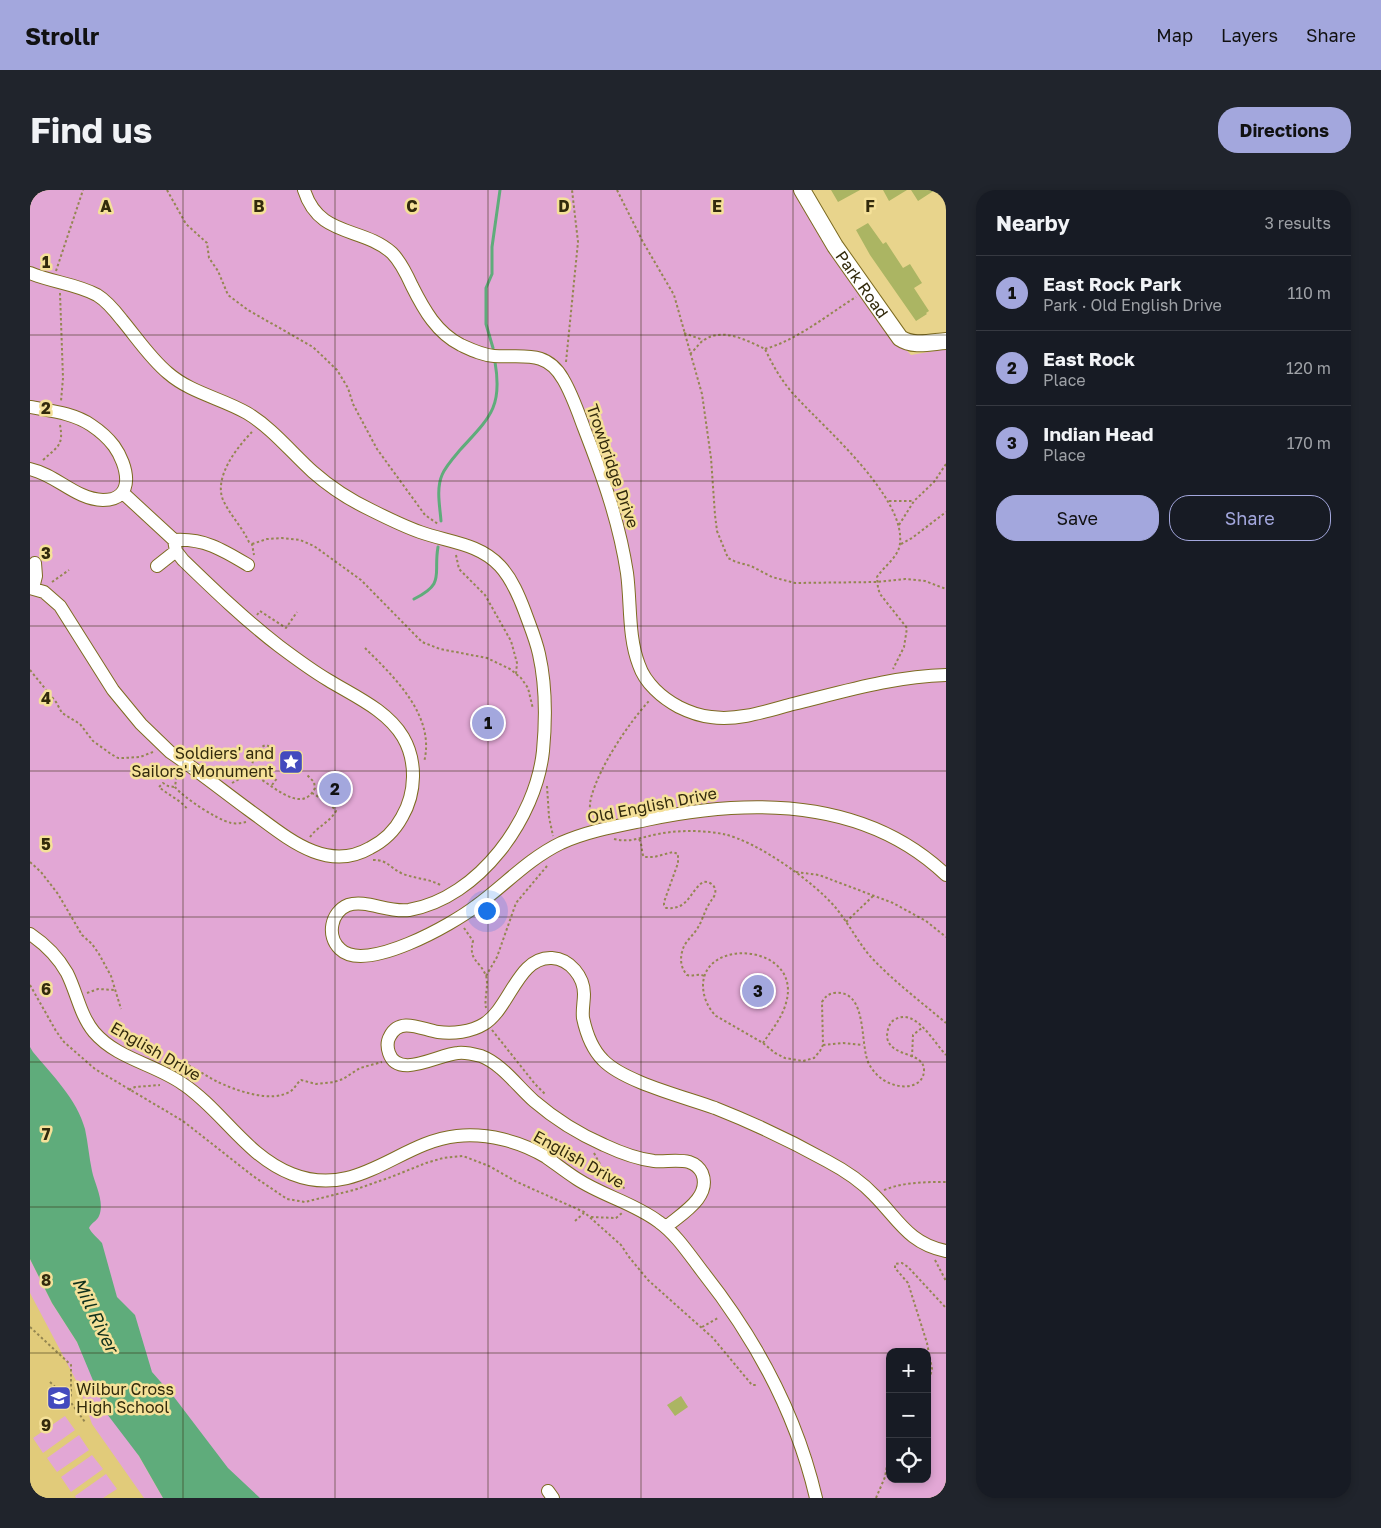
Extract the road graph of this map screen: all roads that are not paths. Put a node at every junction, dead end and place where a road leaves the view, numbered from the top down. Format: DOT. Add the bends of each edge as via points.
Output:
graph roads {
  1 [pos="304,190"];
  2 [pos="802,190"];
  3 [pos="30,273"];
  4 [pos="946,340"];
  5 [pos="30,407"];
  6 [pos="34,470"];
  7 [pos="123,493"];
  8 [pos="175,545"];
  9 [pos="251,560"];
  10 [pos="35,563"];
  11 [pos="157,566"];
  12 [pos="36,589"];
  13 [pos="946,675"];
  14 [pos="946,875"];
  15 [pos="30,934"];
  16 [pos="666,1227"];
  17 [pos="946,1251"];
  18 [pos="816,1498"];
  1 -- 13 [label="street, Trowbridge Drive" via="309,202 326,221 390,252 406,273 434,323 451,340 484,354 536,357 560,373 616,515 638,663 642,674 675,705 712,718 732,717 877,684"];
  2 -- 4 [label="main road, Park Road" via="835,246 894,332 905,341 916,343"];
  3 -- 14 [label="street, Old English Drive" via="100,297 147,352 178,381 245,412 316,475 353,500 417,531 478,550 499,565 520,598 539,651 545,729 533,792 516,827 493,859 450,894 425,906 400,911 361,903 342,908 331,929 341,950 356,956 405,945 468,912 537,856 598,830 723,807 816,811 850,819 875,828 918,852"];
  5 -- 7 [label="street" via="82,420 108,439 125,472 126,488"];
  6 -- 7 [label="street" via="88,498 109,500"];
  7 -- 8 [label="street"];
  8 -- 9 [label="street" via="200,541"];
  8 -- 11 [label="street"];
  8 -- 12 [label="street" via="183,560 276,644 362,700 403,736 414,773 407,805 394,829 369,849 345,857 322,855 305,849 162,746 124,704 60,606"];
  10 -- 12 [label="street"];
  15 -- 16 [label="street, English Drive" via="59,961 89,1025 103,1041 188,1087 257,1153 292,1174 338,1180 365,1173 442,1139 488,1136 533,1150 587,1185 640,1210"];
  16 -- 17 [label="street" via="694,1204 702,1192 703,1174 692,1163 650,1161 587,1137 555,1118 492,1062 482,1057 468,1053 446,1054 403,1065 392,1058 388,1050 392,1033 413,1025 432,1031 468,1030 507,998 529,966 542,959 557,958 575,970 583,984 582,1014 591,1041 597,1053 614,1069 749,1122 845,1171 862,1182 909,1234 932,1248"];
  16 -- 18 [label="street, English Drive" via="724,1298 764,1361 781,1394"];
}
